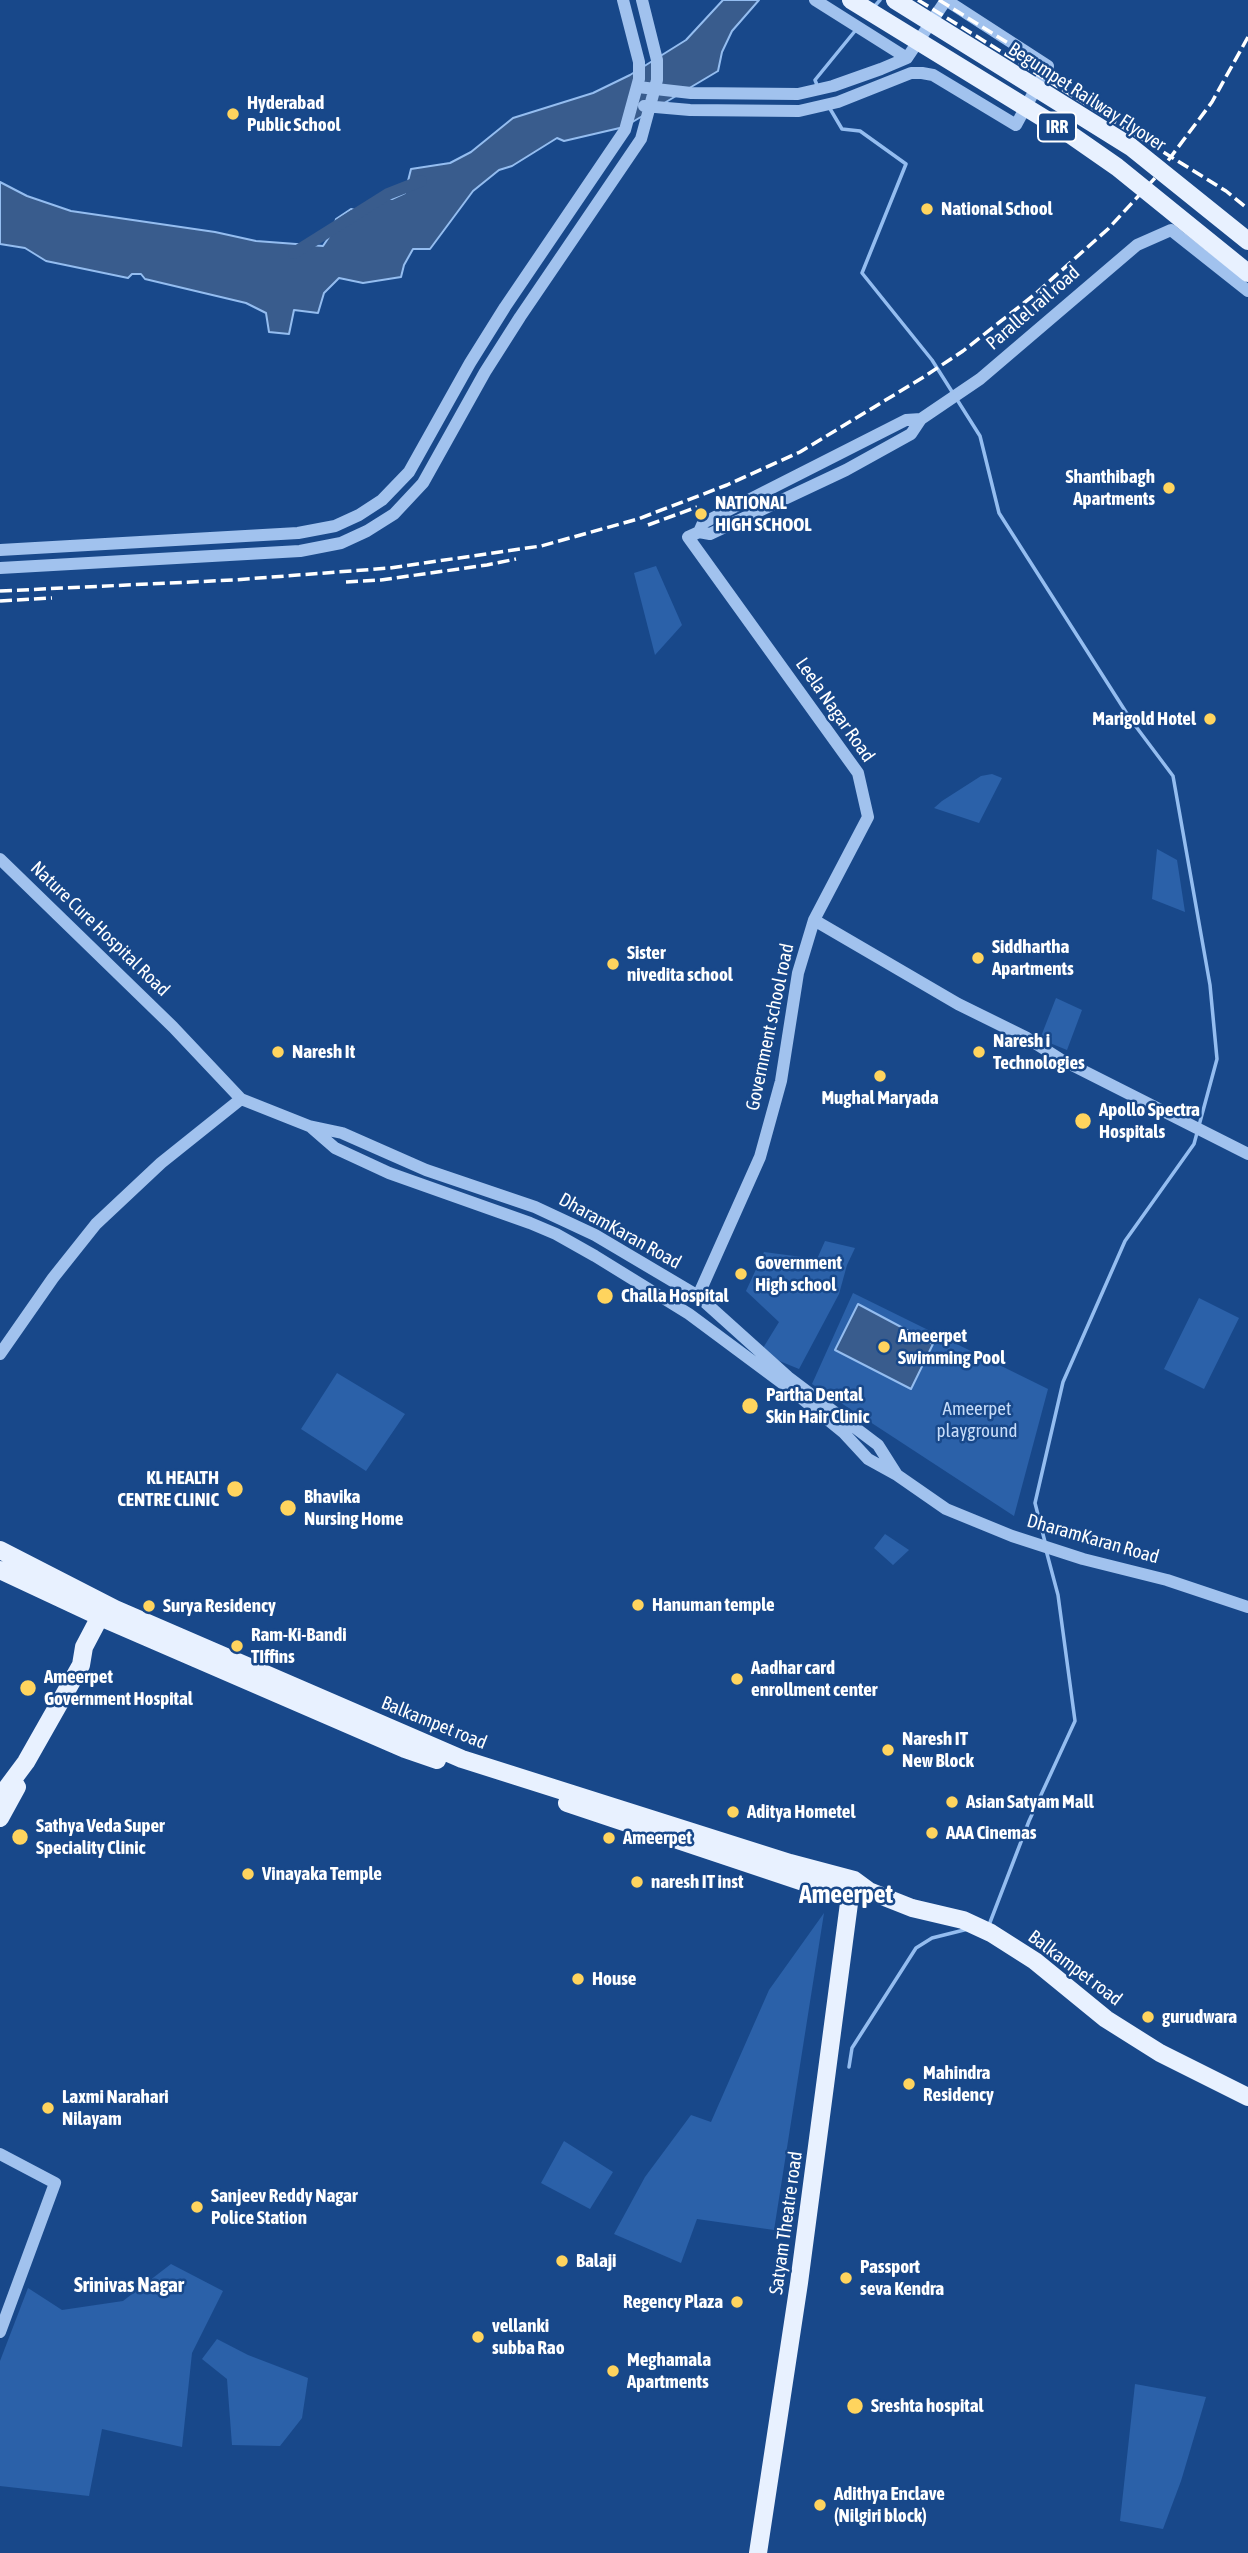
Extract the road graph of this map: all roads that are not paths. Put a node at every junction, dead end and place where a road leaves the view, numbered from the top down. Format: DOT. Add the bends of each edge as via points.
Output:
graph roads {
  1 [pos="624,0"];
  2 [pos="642,0"];
  3 [pos="815,0"];
  4 [pos="851,0"];
  5 [pos="895,0"];
  6 [pos="946,0"];
  7 [pos="907,58"];
  8 [pos="638,87"];
  9 [pos="656,89"];
  10 [pos="634,104"];
  11 [pos="651,107"];
  12 [pos="1197,231"];
  13 [pos="1248,241"];
  14 [pos="1248,263"];
  15 [pos="1248,273"];
  16 [pos="1248,291"];
  17 [pos="424,445"];
  18 [pos="440,453"];
  19 [pos="693,535"];
  20 [pos="0,550"];
  21 [pos="0,568"];
  22 [pos="0,859"];
  23 [pos="814,920"];
  24 [pos="242,1099"];
  25 [pos="309,1126"];
  26 [pos="1248,1154"];
  27 [pos="698,1296"];
  28 [pos="0,1354"];
  29 [pos="897,1475"];
  30 [pos="0,1550"];
  31 [pos="0,1570"];
  32 [pos="1248,1607"];
  33 [pos="107,1613"];
  34 [pos="22,1769"];
  35 [pos="0,1797"];
  36 [pos="0,1818"];
  37 [pos="851,1888"];
  38 [pos="1248,2097"];
  39 [pos="0,2154"];
  40 [pos="0,2332"];
  41 [pos="758,2553"];
  1 -- 8 [label="street" via="639,62"];
  2 -- 9 [label="street" via="657,60"];
  3 -- 7 [label="street"];
  4 -- 12 [label="main road, IRR, bridge" via="1071,135"];
  5 -- 13 [label="main road, Begumpet Railway Flyover / IRR, bridge" via="1131,147"];
  6 -- 7 [label="street"];
  6 -- 11 [label="street" via="1048,66 1016,125 933,75 911,73 838,103 799,111"];
  7 -- 9 [label="street" via="798,94"];
  8 -- 9 [label="street"];
  8 -- 10 [label="street"];
  9 -- 11 [label="street"];
  10 -- 11 [label="street"];
  10 -- 17 [label="street" via="625,130 505,307"];
  11 -- 18 [label="street" via="641,139 520,317"];
  12 -- 14 [label="main road, IRR, bridge"];
  12 -- 15 [label="main road, IRR, bridge"];
  16 -- 19 [label="street, Parallel rail road" via="1171,230 1137,245 980,379 921,419 911,434 710,534"];
  17 -- 18 [label="street"];
  17 -- 20 [label="street" via="409,472 382,500 335,526 298,533"];
  18 -- 21 [label="street" via="423,482 394,514 341,543 300,551"];
  19 -- 23 [label="street, Leela Nagar Road" via="858,773 868,817"];
  22 -- 24 [label="street, Nature Cure Hospital Road"];
  23 -- 26 [label="street" via="1060,1059"];
  23 -- 27 [label="street, Government school road" via="798,974 781,1081 760,1157"];
  24 -- 25 [label="street, DharamKaran Road"];
  24 -- 28 [label="street" via="161,1163 96,1224"];
  25 -- 27 [label="street, DharamKaran Road" via="342,1133 426,1170 563,1219"];
  25 -- 29 [label="street, DharamKaran Road" via="335,1148 389,1173 530,1223 595,1256 689,1314 794,1392 843,1432 868,1460"];
  27 -- 29 [label="street, DharamKaran Road" via="788,1377 878,1446"];
  29 -- 32 [label="street, DharamKaran Road" via="946,1509 1012,1536"];
  30 -- 33 [label="main road, Balkampet road"];
  31 -- 33 [label="main road, Balkampet road"];
  33 -- 34 [label="main road" via="94,1650"];
  33 -- 37 [label="main road, Balkampet road" via="462,1759 790,1863"];
  34 -- 35 [label="main road"];
  34 -- 36 [label="main road"];
  37 -- 38 [label="main road, Balkampet road" via="963,1920 991,1933 1035,1961 1106,2019 1160,2053"];
  37 -- 41 [label="main road, Satyam Theatre road"];
  39 -- 40 [label="street" via="55,2183"];
}
